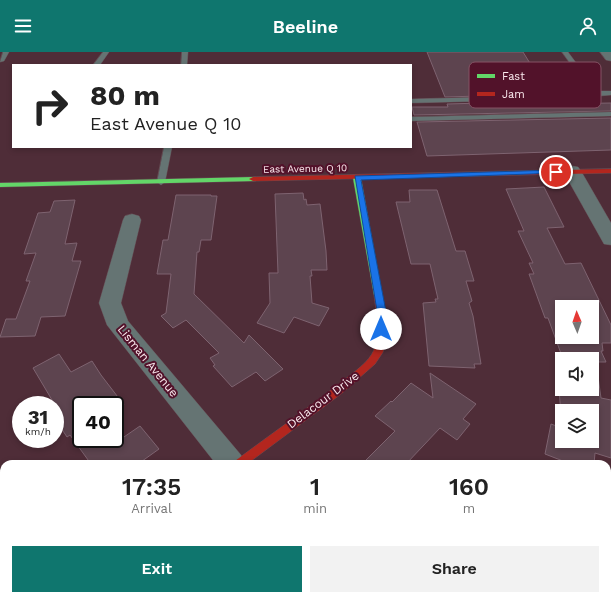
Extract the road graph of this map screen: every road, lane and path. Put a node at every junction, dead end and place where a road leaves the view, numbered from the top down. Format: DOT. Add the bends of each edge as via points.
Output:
graph roads {
  1 [pos="6,52"];
  2 [pos="106,52"];
  3 [pos="185,52"];
  4 [pos="565,52"];
  5 [pos="607,52"];
  6 [pos="611,57"];
  7 [pos="1,61"];
  8 [pos="572,62"];
  9 [pos="97,64"];
  10 [pos="184,64"];
  11 [pos="469,99"];
  12 [pos="412,101"];
  13 [pos="611,114"];
  14 [pos="412,119"];
  15 [pos="168,148"];
  16 [pos="572,171"];
  17 [pos="611,171"];
  18 [pos="357,178"];
  19 [pos="161,182"];
  20 [pos="0,185"];
  21 [pos="132,220"];
  22 [pos="611,239"];
  23 [pos="229,460"];
  24 [pos="244,460"];
  1 -- 7 [label="lane"];
  2 -- 9 [label="lane"];
  3 -- 10 [label="lane"];
  4 -- 8 [label="lane"];
  5 -- 6 [label="street"];
  11 -- 12 [label="lane"];
  13 -- 14 [label="lane"];
  15 -- 19 [label="lane"];
  16 -- 17 [label="street, East Avenue Q 10"];
  16 -- 18 [label="street, East Avenue Q 10"];
  16 -- 22 [label="street"];
  18 -- 19 [label="street, East Avenue Q 10"];
  18 -- 24 [label="street, Delacour Drive" via="382,317 378,353 359,374"];
  19 -- 20 [label="street, East Avenue Q 10"];
  21 -- 23 [label="street, Lisman Avenue" via="110,303 118,325"];
}
